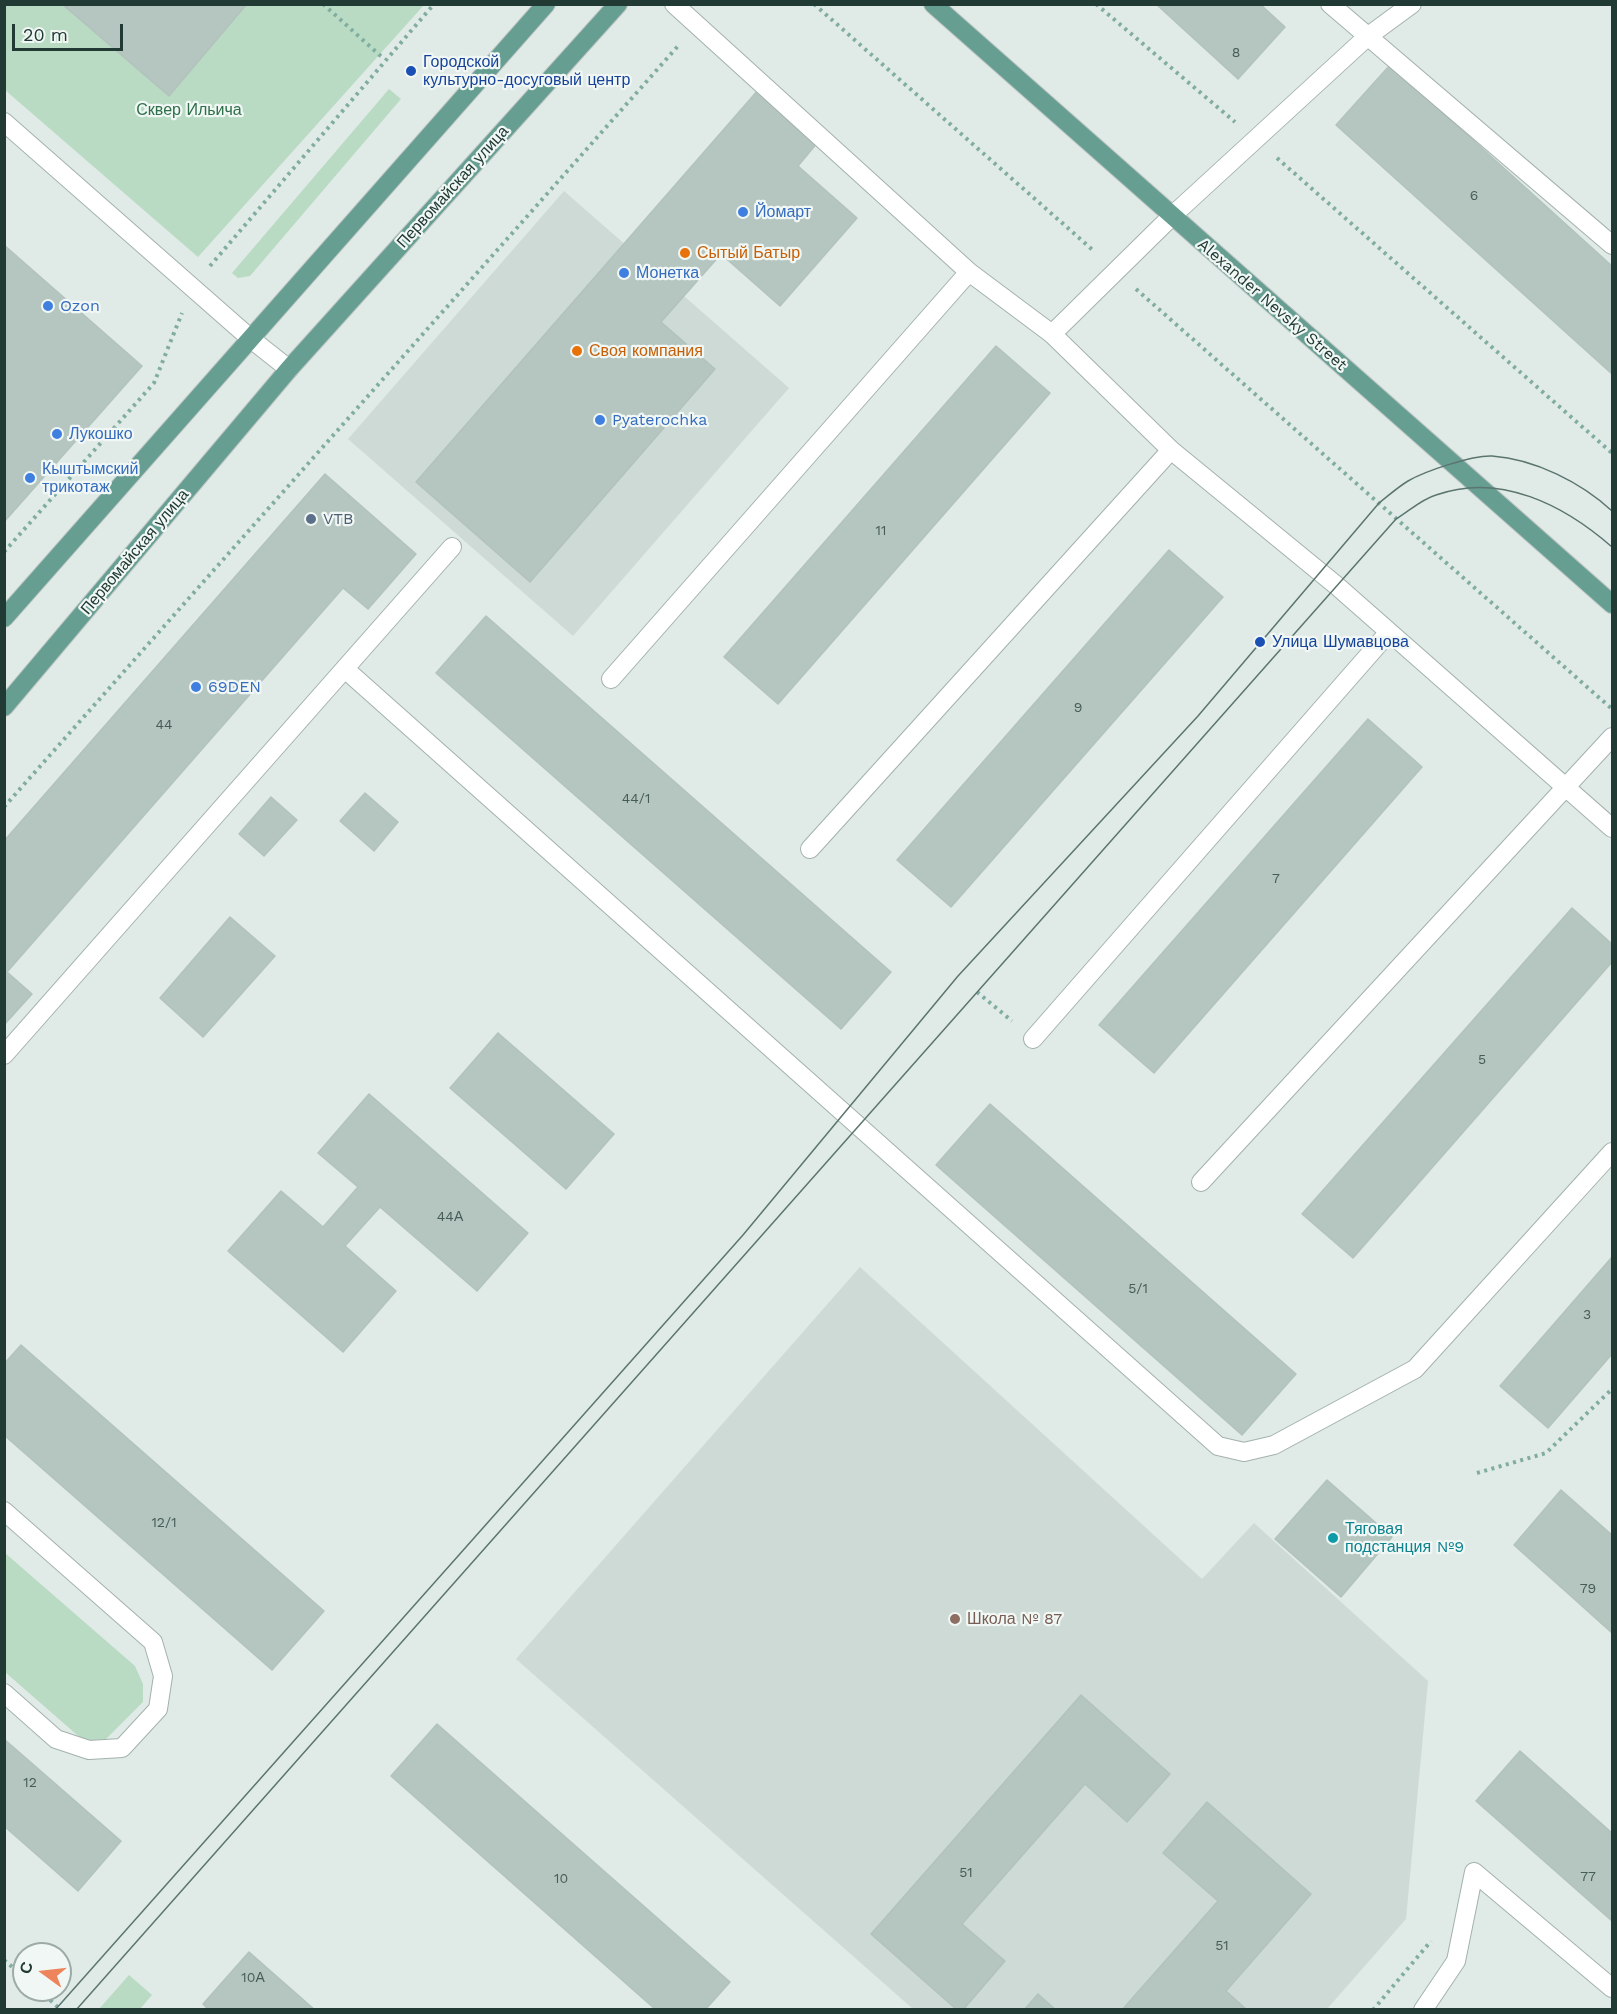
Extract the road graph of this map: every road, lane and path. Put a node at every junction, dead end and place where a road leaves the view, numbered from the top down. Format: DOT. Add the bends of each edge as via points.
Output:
graph roads {
  1 [pos="323,4"];
  2 [pos="434,4"];
  3 [pos="546,4"];
  4 [pos="618,4"];
  5 [pos="674,4"];
  6 [pos="814,4"];
  7 [pos="933,4"];
  8 [pos="1096,4"];
  9 [pos="1330,4"];
  10 [pos="1412,4"];
  11 [pos="697,23"];
  12 [pos="1367,37"];
  13 [pos="384,59"];
  14 [pos="4,122"];
  15 [pos="1256,140"];
  16 [pos="1172,216"];
  17 [pos="1612,245"];
  18 [pos="1116,271"];
  19 [pos="969,272"];
  20 [pos="193,287"];
  21 [pos="1052,334"];
  22 [pos="251,339"];
  23 [pos="289,369"];
  24 [pos="1172,450"];
  25 [pos="1612,453"];
  26 [pos="453,547"];
  27 [pos="4,552"];
  28 [pos="1612,604"];
  29 [pos="4,618"];
  30 [pos="1389,632"];
  31 [pos="345,669"];
  32 [pos="611,680"];
  33 [pos="4,707"];
  34 [pos="1612,710"];
  35 [pos="1612,737"];
  36 [pos="1568,788"];
  37 [pos="4,807"];
  38 [pos="1612,828"];
  39 [pos="810,849"];
  40 [pos="977,992"];
  41 [pos="1033,1039"];
  42 [pos="4,1055"];
  43 [pos="1612,1152"];
  44 [pos="1201,1182"];
  45 [pos="1612,1389"];
  46 [pos="1478,1473"];
  47 [pos="4,1511"];
  48 [pos="4,1693"];
  49 [pos="1433,1939"];
  50 [pos="1612,1988"];
  51 [pos="1373,2010"];
  52 [pos="1423,2010"];
  1 -- 13 [label="path"];
  2 -- 13 [label="path"];
  3 -- 22 [label="main road"];
  4 -- 23 [label="main road, Первомайская улица"];
  5 -- 11 [label="street"];
  6 -- 18 [label="path"];
  7 -- 16 [label="main road, Alexander Nevsky Street"];
  8 -- 15 [label="path"];
  9 -- 12 [label="street"];
  10 -- 12 [label="street"];
  11 -- 19 [label="street"];
  11 -- 37 [label="path"];
  12 -- 15 [label="street"];
  12 -- 17 [label="street"];
  13 -- 20 [label="path"];
  14 -- 20 [label="street"];
  15 -- 16 [label="street"];
  15 -- 25 [label="path"];
  16 -- 18 [label="street"];
  16 -- 28 [label="main road, Alexander Nevsky Street"];
  18 -- 21 [label="street"];
  18 -- 34 [label="path"];
  19 -- 21 [label="street"];
  19 -- 32 [label="street"];
  20 -- 22 [label="street"];
  20 -- 27 [label="path" via="154,383"];
  21 -- 24 [label="street"];
  22 -- 23 [label="street"];
  22 -- 29 [label="main road"];
  23 -- 33 [label="main road, Первомайская улица"];
  24 -- 30 [label="street"];
  24 -- 39 [label="street"];
  26 -- 31 [label="street"];
  30 -- 36 [label="street"];
  30 -- 41 [label="street"];
  31 -- 42 [label="street"];
  31 -- 43 [label="street" via="1218,1446 1244,1452 1274,1445 1415,1369"];
  35 -- 36 [label="street"];
  36 -- 38 [label="street"];
  36 -- 44 [label="street"];
  40 -- 41 [label="path"];
  45 -- 46 [label="path" via="1546,1453"];
  47 -- 48 [label="street" via="153,1642 163,1676 158,1709 122,1748 89,1750 56,1739"];
  49 -- 51 [label="path"];
  50 -- 52 [label="street" via="1474,1872 1456,1962"];
}
